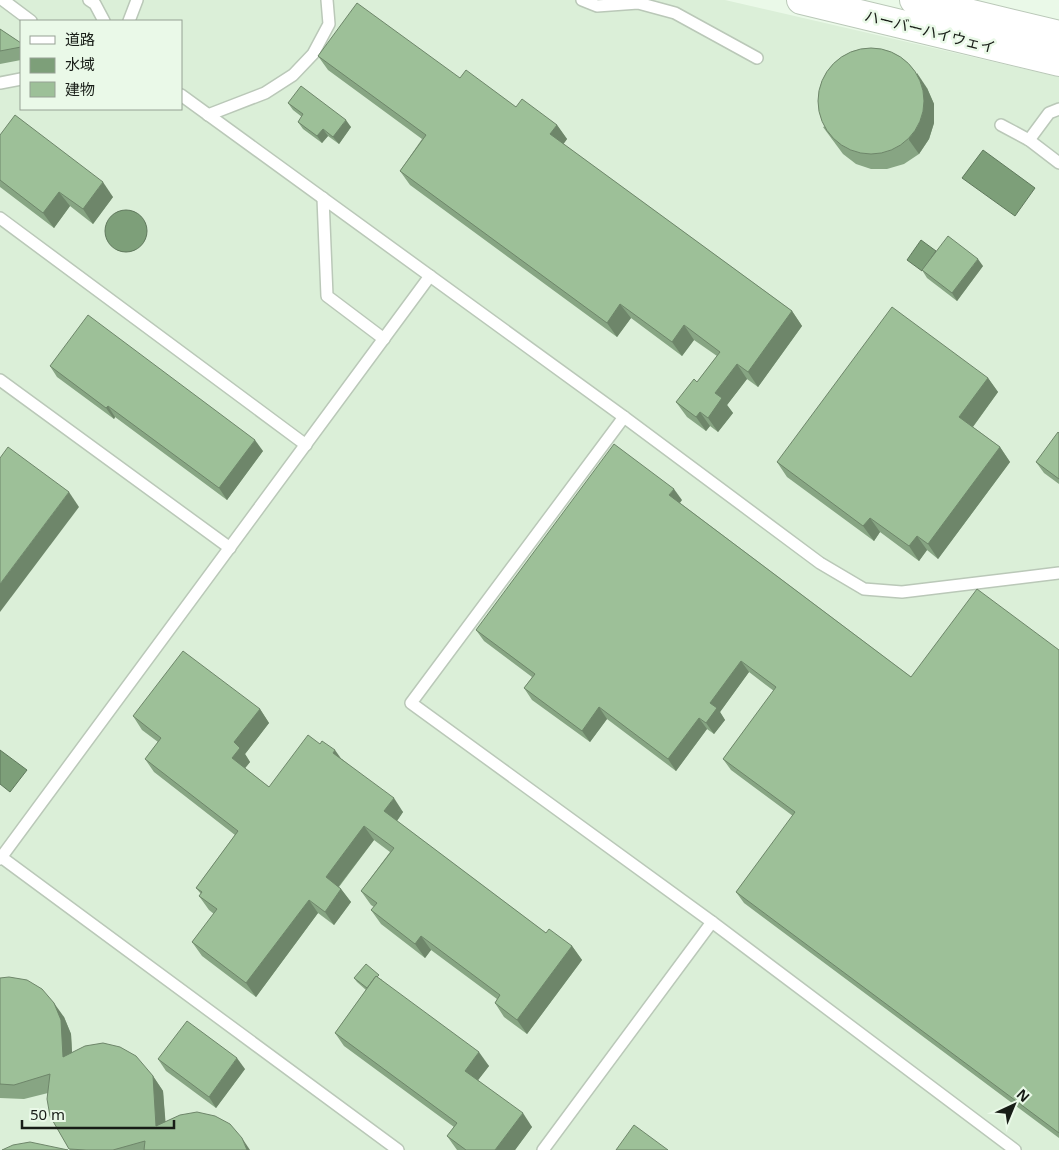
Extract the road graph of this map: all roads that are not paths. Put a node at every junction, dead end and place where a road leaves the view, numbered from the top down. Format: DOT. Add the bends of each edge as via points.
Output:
graph roads {
  1 [pos="2,0"];
  2 [pos="89,0"];
  3 [pos="137,0"];
  4 [pos="327,0"];
  5 [pos="582,0"];
  6 [pos="801,0"];
  7 [pos="852,0"];
  8 [pos="914,0"];
  9 [pos="30,20"];
  10 [pos="103,20"];
  11 [pos="129,20"];
  12 [pos="1059,34"];
  13 [pos="1059,50"];
  14 [pos="757,58"];
  15 [pos="1059,62"];
  16 [pos="20,79"];
  17 [pos="0,83"];
  18 [pos="182,96"];
  19 [pos="1059,108"];
  20 [pos="208,115"];
  21 [pos="1001,125"];
  22 [pos="1029,140"];
  23 [pos="1059,163"];
  24 [pos="323,198"];
  25 [pos="0,218"];
  26 [pos="430,276"];
  27 [pos="384,339"];
  28 [pos="0,380"];
  29 [pos="624,417"];
  30 [pos="306,444"];
  31 [pos="230,548"];
  32 [pos="1059,573"];
  33 [pos="1,858"];
  34 [pos="712,922"];
  35 [pos="398,1150"];
  36 [pos="543,1150"];
  37 [pos="1015,1150"];
  1 -- 9 [label="lane"];
  2 -- 10 [label="lane" via="95,4"];
  3 -- 11 [label="lane"];
  4 -- 20 [label="lane" via="329,24 313,54 293,76 265,93"];
  5 -- 14 [label="lane" via="597,6 638,3 675,13"];
  6 -- 15 [label="street, ハーバーハイウェイ"];
  7 -- 13 [label="street, ハーバーハイウェイ"];
  8 -- 12 [label="street"];
  16 -- 17 [label="lane"];
  18 -- 20 [label="lane"];
  19 -- 22 [label="lane" via="1049,112"];
  20 -- 24 [label="lane"];
  21 -- 22 [label="lane"];
  22 -- 23 [label="lane"];
  24 -- 26 [label="lane"];
  24 -- 27 [label="lane" via="326,296"];
  25 -- 30 [label="lane"];
  26 -- 27 [label="lane"];
  26 -- 29 [label="lane"];
  27 -- 30 [label="lane"];
  28 -- 31 [label="lane"];
  29 -- 32 [label="lane" via="820,563 864,589 902,592"];
  29 -- 34 [label="lane" via="411,703"];
  30 -- 31 [label="lane"];
  31 -- 33 [label="lane"];
  33 -- 35 [label="lane"];
  34 -- 36 [label="lane"];
  34 -- 37 [label="lane"];
}
